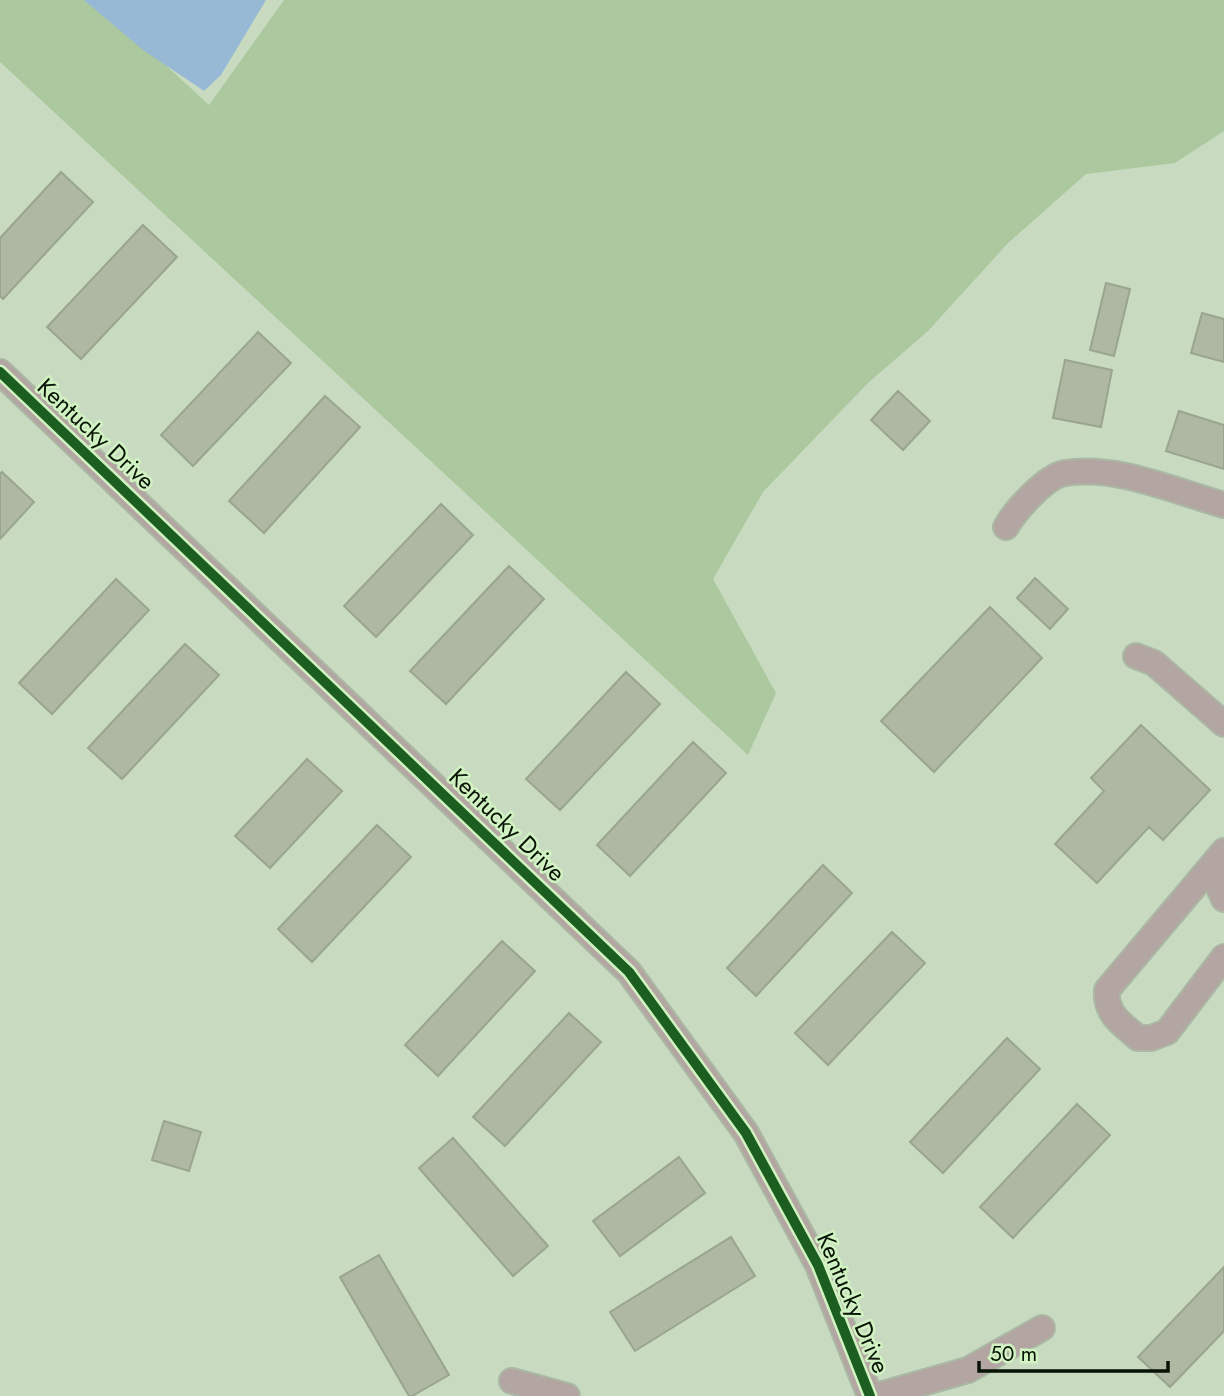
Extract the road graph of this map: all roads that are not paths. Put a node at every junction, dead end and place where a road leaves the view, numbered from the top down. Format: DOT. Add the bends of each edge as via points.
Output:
graph roads {
  1 [pos="0,372"];
  2 [pos="1224,505"];
  3 [pos="1006,527"];
  4 [pos="1136,656"];
  5 [pos="1224,723"];
  6 [pos="1217,860"];
  7 [pos="1224,899"];
  8 [pos="1224,957"];
  9 [pos="1042,1328"];
  10 [pos="512,1381"];
  11 [pos="567,1396"];
  12 [pos="870,1396"];
  13 [pos="876,1396"];
  1 -- 12 [label="street, Kentucky Drive" via="629,972 746,1133 818,1265"];
  2 -- 3 [label="street" via="1111,473 1062,473 1018,507"];
  4 -- 5 [label="street" via="1154,663"];
  6 -- 7 [label="street"];
  6 -- 8 [label="street" via="1107,990 1106,1004 1138,1038 1167,1032"];
  9 -- 13 [label="street" via="968,1370"];
  10 -- 11 [label="street"];
}
